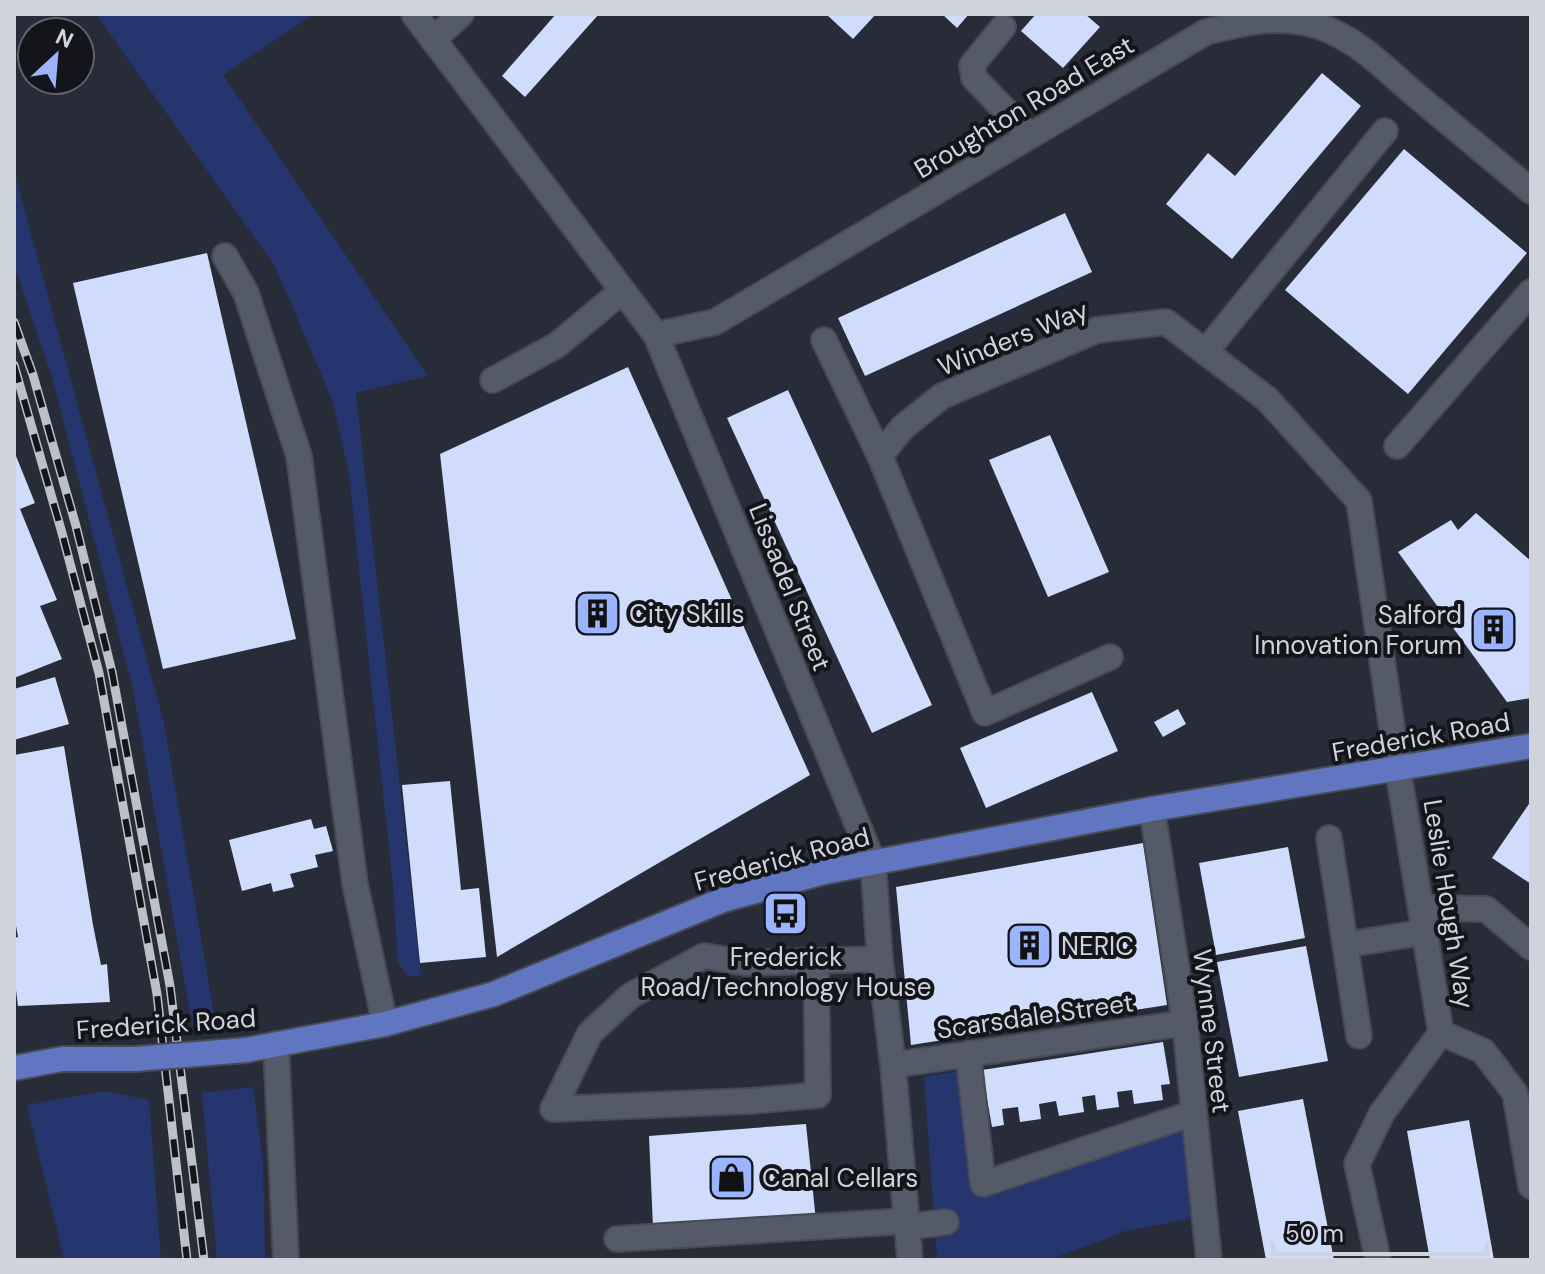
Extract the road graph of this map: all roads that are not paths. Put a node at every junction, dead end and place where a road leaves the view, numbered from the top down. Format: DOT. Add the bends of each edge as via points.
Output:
graph roads {
  1 [pos="414,14"];
  2 [pos="461,14"];
  3 [pos="1242,18"];
  4 [pos="1003,27"];
  5 [pos="433,40"];
  6 [pos="1385,131"];
  7 [pos="1030,136"];
  8 [pos="1531,191"];
  9 [pos="225,256"];
  10 [pos="622,291"];
  11 [pos="1531,292"];
  12 [pos="656,335"];
  13 [pos="824,340"];
  14 [pos="1206,351"];
  15 [pos="493,380"];
  16 [pos="1397,446"];
  17 [pos="880,456"];
  18 [pos="1110,657"];
  19 [pos="1531,746"];
  20 [pos="1398,770"];
  21 [pos="1152,809"];
  22 [pos="1329,838"];
  23 [pos="873,862"];
  24 [pos="1423,920"];
  25 [pos="1345,945"];
  26 [pos="1531,947"];
  27 [pos="880,959"];
  28 [pos="816,961"];
  29 [pos="1185,1023"];
  30 [pos="385,1024"];
  31 [pos="1441,1033"];
  32 [pos="1359,1036"];
  33 [pos="276,1044"];
  34 [pos="968,1054"];
  35 [pos="893,1065"];
  36 [pos="14,1068"];
  37 [pos="1194,1113"];
  38 [pos="1531,1186"];
  39 [pos="946,1222"];
  40 [pos="907,1224"];
  41 [pos="617,1239"];
  42 [pos="286,1260"];
  43 [pos="910,1260"];
  44 [pos="1209,1260"];
  45 [pos="1378,1260"];
  1 -- 5 [label="street, Lissadel Street"];
  2 -- 5 [label="street"];
  3 -- 7 [label="street, Broughton Road East" via="1206,32"];
  3 -- 8 [label="street, Broughton Road East" via="1303,22 1343,36"];
  4 -- 7 [label="street" via="972,65 974,78"];
  5 -- 10 [label="street, Lissadel Street"];
  6 -- 14 [label="street"];
  7 -- 12 [label="street, Broughton Road East" via="715,322"];
  9 -- 30 [label="street" via="246,293 299,456 355,884"];
  10 -- 12 [label="street, Lissadel Street"];
  10 -- 15 [label="street" via="557,345"];
  11 -- 16 [label="street"];
  12 -- 23 [label="street, Lissadel Street"];
  13 -- 17 [label="street"];
  14 -- 17 [label="street, Winders Way" via="1166,322 1097,330 942,396 903,427"];
  14 -- 20 [label="street, Winders Way" via="1267,399 1359,501"];
  17 -- 18 [label="street" via="985,713"];
  19 -- 20 [label="main road, Frederick Road"];
  20 -- 21 [label="main road, Frederick Road"];
  20 -- 24 [label="street, Leslie Hough Way"];
  21 -- 23 [label="main road, Frederick Road"];
  21 -- 29 [label="street, Wynne Street"];
  22 -- 25 [label="street"];
  23 -- 27 [label="street, Lissadel Street"];
  23 -- 30 [label="main road, Frederick Road" via="723,900 494,994"];
  24 -- 25 [label="street"];
  24 -- 26 [label="street" via="1486,909"];
  24 -- 31 [label="street, Leslie Hough Way"];
  25 -- 32 [label="street"];
  27 -- 28 [label="street"];
  27 -- 35 [label="street, Lissadel Street"];
  28 -- 28 [label="street" via="746,963 704,956 664,976 630,996 590,1033 553,1109 818,1095"];
  29 -- 34 [label="street, Scarsdale Street"];
  29 -- 37 [label="street, Wynne Street"];
  30 -- 33 [label="main road, Frederick Road"];
  31 -- 38 [label="street" via="1483,1051 1515,1093"];
  31 -- 45 [label="street, Leslie Hough Way" via="1382,1113 1357,1164"];
  33 -- 36 [label="main road, Frederick Road, bridge" via="136,1059 62,1059"];
  33 -- 42 [label="street"];
  34 -- 35 [label="street, Scarsdale Street"];
  34 -- 37 [label="street" via="983,1184"];
  35 -- 40 [label="street, Lissadel Street"];
  37 -- 44 [label="street, Wynne Street"];
  39 -- 40 [label="street"];
  40 -- 41 [label="street"];
  40 -- 43 [label="street, Lissadel Street"];
}
